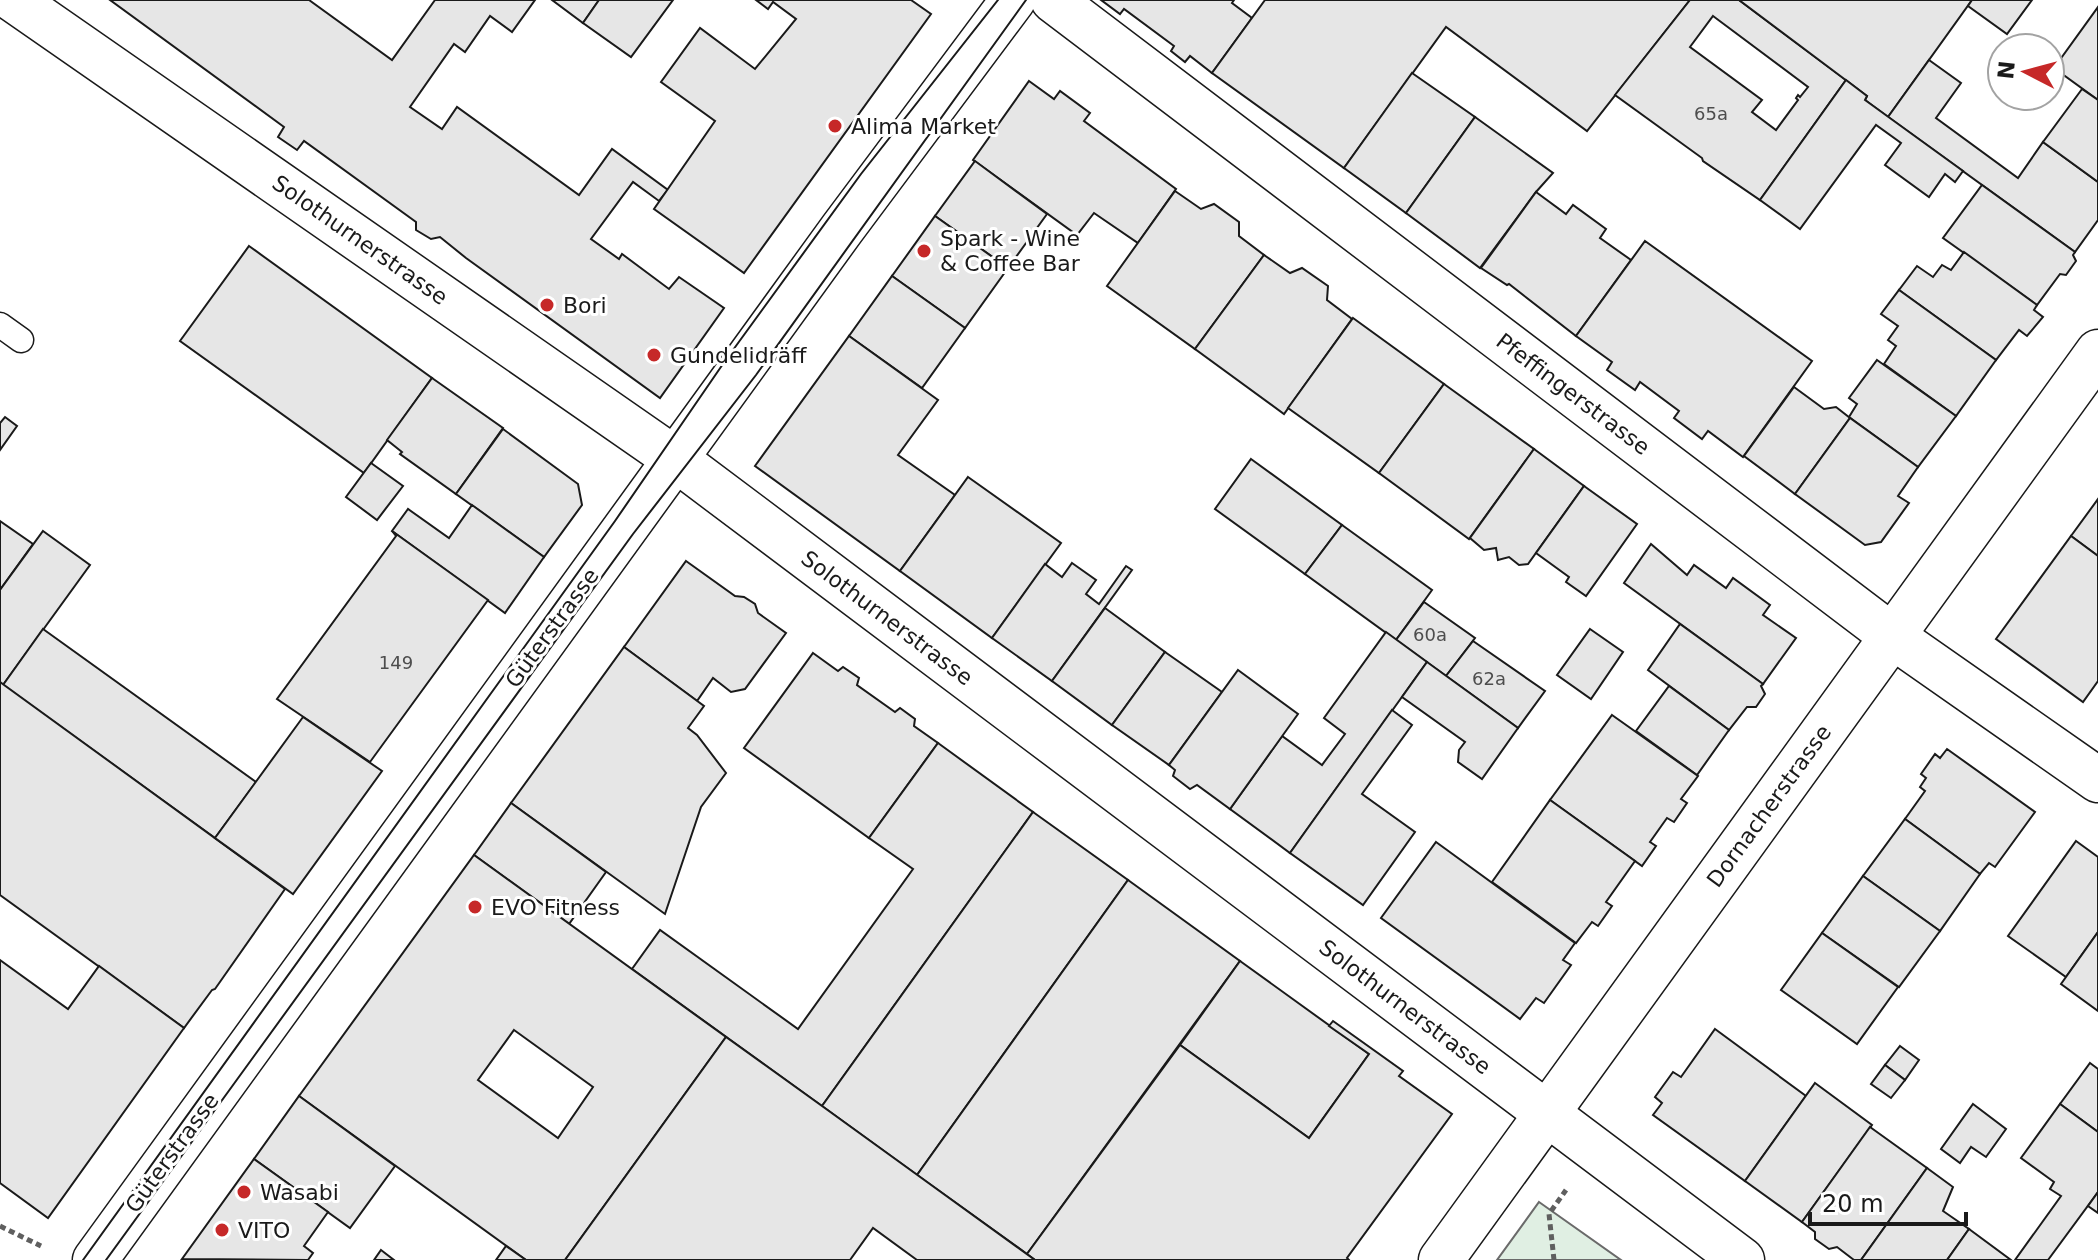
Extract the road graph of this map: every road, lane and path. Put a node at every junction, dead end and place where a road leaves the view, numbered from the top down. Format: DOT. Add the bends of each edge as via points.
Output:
graph roads {
  1 [pos="14,0"];
  2 [pos="1013,0"];
  3 [pos="1053,0"];
  4 [pos="0,325"];
  5 [pos="21,340"];
  6 [pos="2098,352"];
  7 [pos="674,459"];
  8 [pos="1892,636"];
  9 [pos="2098,780"];
  10 [pos="1546,1112"];
  11 [pos="1595,1149"];
  12 [pos="0,1226"];
  13 [pos="41,1246"];
  14 [pos="95,1260"];
  15 [pos="1441,1260"];
  16 [pos="1554,1260"];
  17 [pos="1742,1260"];
  1 -- 7 [label="street, Solothurnerstrasse"];
  2 -- 7 [label="street, Güterstrasse"];
  3 -- 8 [label="street, Pfeffingerstrasse"];
  4 -- 5 [label="lane"];
  6 -- 8 [label="street, Dornacherstrasse"];
  7 -- 10 [label="street, Solothurnerstrasse"];
  7 -- 14 [label="street, Güterstrasse"];
  8 -- 9 [label="street, Pfeffingerstrasse"];
  8 -- 10 [label="street, Dornacherstrasse"];
  10 -- 11 [label="street, Solothurnerstrasse"];
  10 -- 15 [label="street, Dornacherstrasse"];
  11 -- 16 [label="path" via="1549,1214"];
  11 -- 17 [label="street, Solothurnerstrasse"];
  12 -- 13 [label="path"];
}
